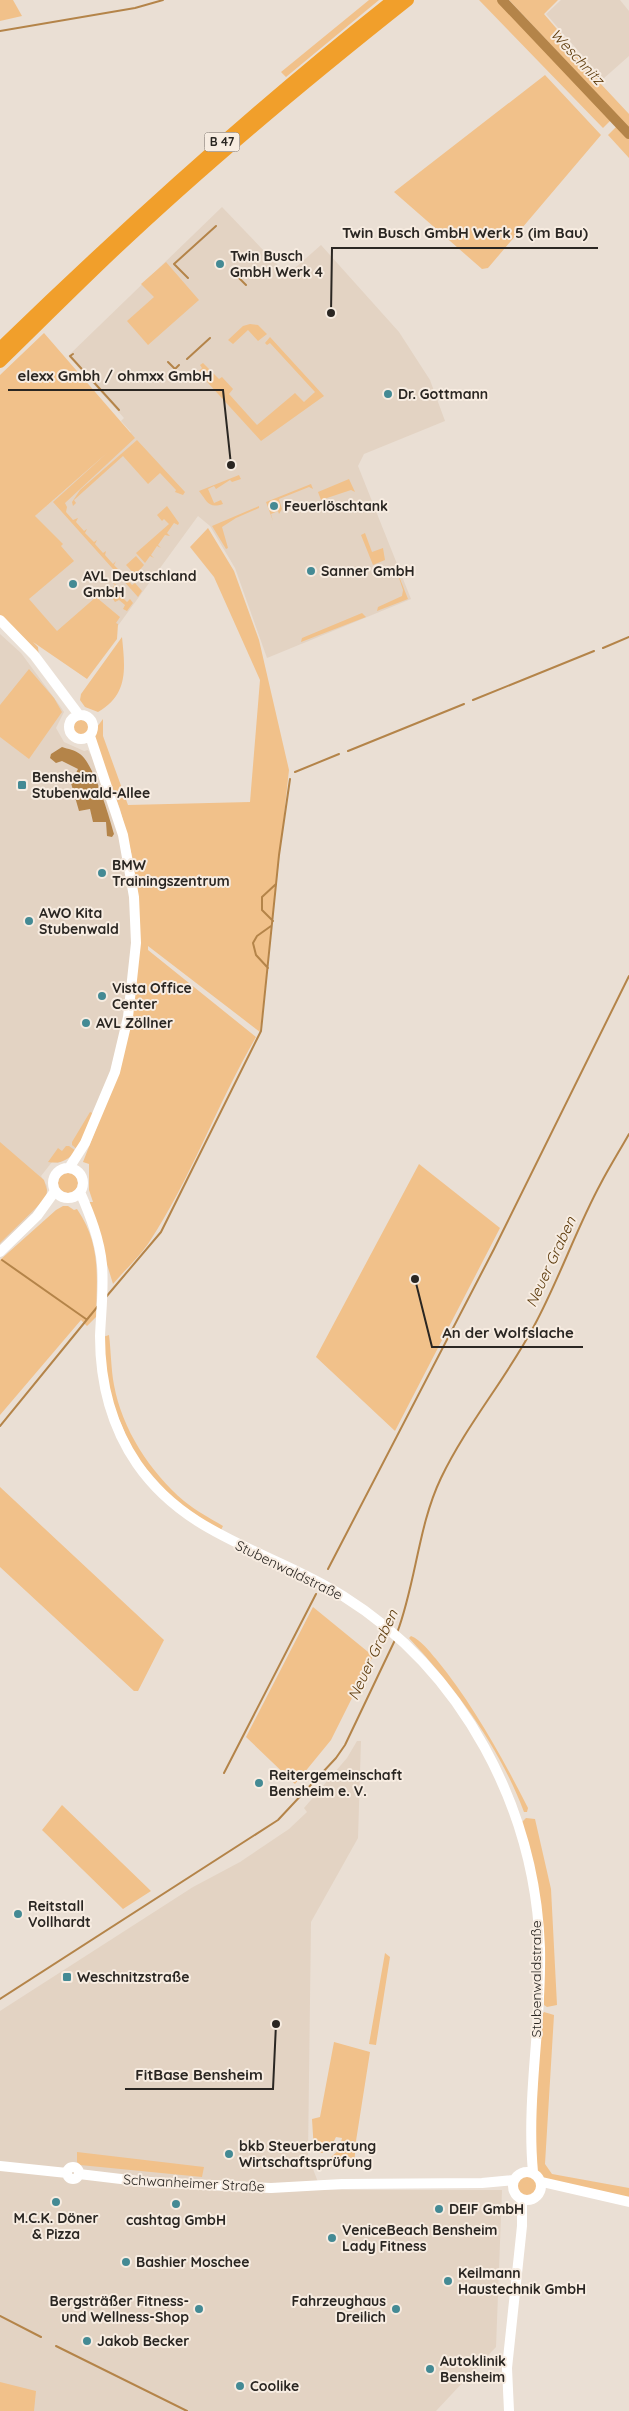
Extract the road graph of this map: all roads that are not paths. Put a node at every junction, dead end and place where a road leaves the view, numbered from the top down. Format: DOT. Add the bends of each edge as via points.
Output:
graph roads {
  1 [pos="393,0"];
  2 [pos="408,0"];
  3 [pos="0,348"];
  4 [pos="0,362"];
  5 [pos="0,620"];
  6 [pos="0,629"];
  7 [pos="76,716"];
  8 [pos="86,737"];
  9 [pos="86,1143"];
  10 [pos="69,1168"];
  11 [pos="80,1173"];
  12 [pos="55,1191"];
  13 [pos="72,1196"];
  14 [pos="37,1216"];
  15 [pos="0,1252"];
  16 [pos="0,2166"];
  17 [pos="528,2172"];
  18 [pos="514,2184"];
  19 [pos="541,2187"];
  20 [pos="526,2199"];
  21 [pos="629,2202"];
  22 [pos="509,2411"];
  1 -- 3 [label="highway, B 47" via="178,180 100,250"];
  2 -- 4 [label="highway, B 47" via="184,187 114,250"];
  5 -- 7 [label="street" via="34,655"];
  6 -- 7 [label="street" via="29,656"];
  7 -- 8 [label="street" via="87,716 93,722 93,730"];
  7 -- 8 [label="street" via="69,724 70,733 75,738"];
  8 -- 9 [label="street" via="101,767 128,856 136,943 122,1047"];
  9 -- 10 [label="street"];
  9 -- 11 [label="street"];
  10 -- 11 [label="street"];
  10 -- 12 [label="street" via="56,1174 52,1182"];
  11 -- 13 [label="street" via="83,1185"];
  12 -- 13 [label="street"];
  12 -- 14 [label="street"];
  13 -- 14 [label="street"];
  13 -- 17 [label="street, Stubenwaldstraße" via="93,1226 101,1255 101,1360 108,1402 124,1444 154,1485 199,1524 220,1537 320,1582 385,1627 406,1646 449,1693 479,1737 505,1789 523,1840 536,1900 540,1950"];
  14 -- 15 [label="street"];
  16 -- 18 [label="street, Schwanheimer Straße" via="66,2173 73,2167 80,2174 224,2187"];
  17 -- 18 [label="street"];
  17 -- 19 [label="street"];
  18 -- 20 [label="street"];
  19 -- 20 [label="street"];
  19 -- 21 [label="street"];
  20 -- 22 [label="street" via="507,2368"];
}
